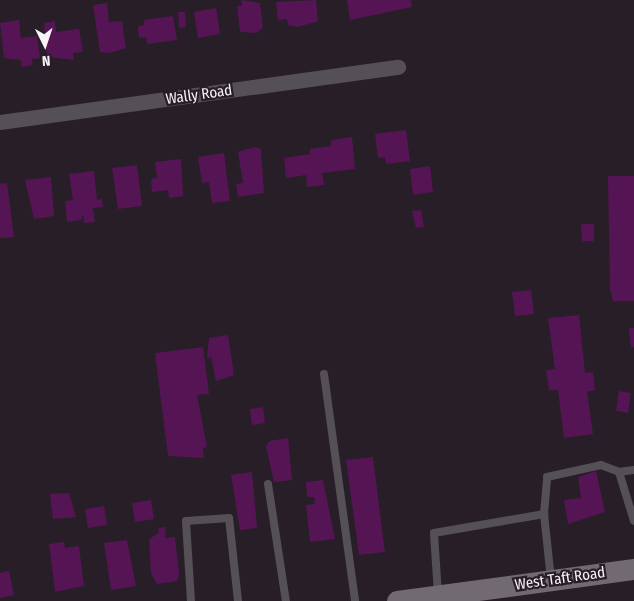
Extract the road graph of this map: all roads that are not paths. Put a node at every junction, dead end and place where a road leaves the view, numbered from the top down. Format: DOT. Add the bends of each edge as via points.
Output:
graph roads {
  1 [pos="398,67"];
  2 [pos="0,122"];
  3 [pos="324,374"];
  4 [pos="634,470"];
  5 [pos="619,472"];
  6 [pos="268,484"];
  7 [pos="544,514"];
  8 [pos="634,521"];
  9 [pos="634,569"];
  10 [pos="551,580"];
  11 [pos="438,596"];
  12 [pos="191,601"];
  13 [pos="238,601"];
  14 [pos="286,601"];
  15 [pos="355,601"];
  16 [pos="397,601"];
  1 -- 2 [label="street, Wally Road"];
  3 -- 15 [label="lane"];
  4 -- 5 [label="lane"];
  5 -- 7 [label="lane" via="601,465 546,478"];
  5 -- 8 [label="lane"];
  6 -- 14 [label="lane"];
  7 -- 10 [label="lane"];
  7 -- 11 [label="lane" via="434,533"];
  9 -- 10 [label="main road, West Taft Road"];
  10 -- 11 [label="main road, West Taft Road"];
  11 -- 16 [label="main road, West Taft Road"];
  12 -- 13 [label="lane" via="186,521 229,518"];
}
